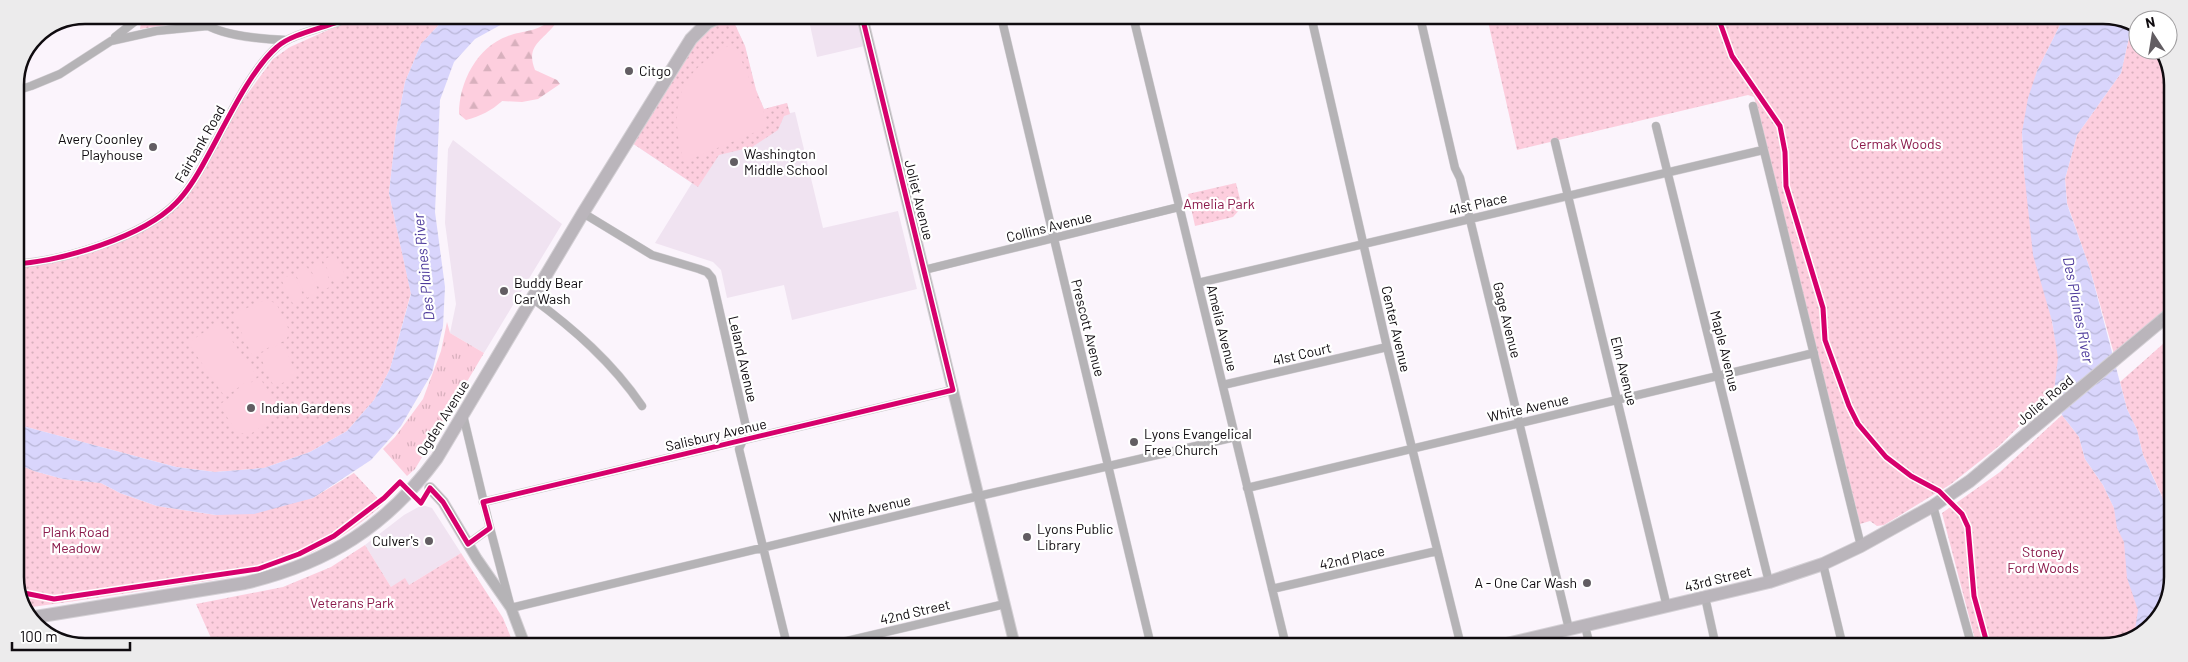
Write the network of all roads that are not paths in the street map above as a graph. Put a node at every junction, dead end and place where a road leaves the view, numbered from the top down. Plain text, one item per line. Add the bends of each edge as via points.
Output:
1 (131, 24) edge
2 (204, 24) edge
3 (332, 24) edge
4 (705, 24) edge
5 (864, 24) edge
6 (1003, 24) edge
7 (1135, 24) edge
8 (1313, 24) edge
9 (1422, 24) edge
10 (207, 26) junction
11 (110, 40) junction
12 (286, 40) junction
13 (24, 88) edge
14 (1753, 106) dead end
15 (1656, 126) dead end
16 (1555, 142) dead end
17 (1763, 150) junction
18 (1668, 173) junction
19 (1569, 196) junction
20 (1179, 207) junction
21 (583, 213) junction
22 (1469, 219) junction
23 (1054, 239) junction
24 (1363, 244) junction
25 (24, 263) edge
26 (924, 270) junction
27 (1198, 283) junction
28 (532, 298) junction
29 (2164, 318) edge
30 (1387, 347) junction
31 (1814, 353) junction
32 (1718, 376) junction
33 (1223, 385) junction
34 (954, 390) junction
35 (1618, 400) junction
36 (642, 406) dead end
37 (463, 415) junction
38 (1520, 423) junction
39 (1234, 437) junction
40 (743, 440) junction
41 (1412, 448) junction
42 (1108, 467) junction
43 (426, 484) junction
44 (1247, 488) junction
45 (979, 496) junction
46 (483, 502) junction
47 (1933, 506) junction
48 (490, 528) junction
49 (468, 544) junction
50 (1861, 546) junction
51 (763, 547) junction
52 (1437, 551) junction
53 (1823, 564) junction
54 (1769, 582) junction
55 (1272, 589) junction
56 (1705, 598) junction
57 (1005, 604) junction
58 (1667, 607) junction
59 (511, 608) junction
60 (38, 616) edge
61 (1584, 626) junction
62 (1568, 629) junction
63 (522, 638) edge
64 (785, 638) edge
65 (863, 638) edge
66 (1013, 638) edge
67 (1150, 638) edge
68 (1284, 638) edge
69 (1459, 638) edge
70 (1531, 638) edge
71 (1588, 638) edge
72 (1714, 638) edge
73 (1841, 638) edge
74 (1970, 638) edge

1 - 11 street
2 - 10 street
3 - 12 street, Fairbank Road
4 - 21 main road, Ogden Avenue via 691,39
5 - 26 street, Joliet Avenue
6 - 23 street, Prescott Avenue
7 - 20 street, Amelia Avenue
8 - 24 street, Center Avenue
9 - 22 street, Gage Avenue
10 - 11 street via 156,30
10 - 12 street via 240,35
11 - 13 street via 60,74
12 - 25 street, Fairbank Road via 270,54 249,83 192,184 165,213 131,232 88,249
14 - 17 street
15 - 18 street, Maple Avenue
16 - 19 street, Elm Avenue
17 - 18 street, 41st Place
17 - 31 street
18 - 19 street, 41st Place
18 - 32 street, Maple Avenue
19 - 22 street, 41st Place
19 - 35 street, Elm Avenue
20 - 23 street, Collins Avenue
20 - 27 street, Amelia Avenue
21 - 28 main road, Ogden Avenue
21 - 40 street, Leland Avenue via 652,255 710,275 746,431
22 - 24 street, 41st Place
22 - 38 street, Gage Avenue
23 - 26 street, Collins Avenue
23 - 42 street, Prescott Avenue
24 - 27 street, 41st Place
24 - 30 street, Center Avenue
26 - 34 street, Joliet Avenue
27 - 33 street, Amelia Avenue
28 - 36 street via 573,328 603,356
28 - 37 main road, Ogden Avenue
29 - 47 main road, Joliet Road via 1970,481
30 - 33 street, 41st Court
30 - 41 street, Center Avenue
31 - 32 street, White Avenue
31 - 50 street
32 - 35 street, White Avenue
32 - 54 street, Maple Avenue
33 - 39 street, Amelia Avenue
34 - 40 street, Salisbury Avenue
34 - 45 street, Joliet Avenue
35 - 38 street, White Avenue
35 - 58 street, Elm Avenue
37 - 43 main road, Ogden Avenue
37 - 46 street
38 - 41 street, White Avenue
38 - 62 street, Gage Avenue
39 - 42 street, White Avenue
39 - 44 street, Amelia Avenue
40 - 46 street, Salisbury Avenue
40 - 51 street, Leland Avenue via 739,449
41 - 44 street, White Avenue
41 - 52 street, Center Avenue
42 - 45 street, White Avenue
42 - 67 street, Prescott Avenue
43 - 49 street via 442,502
43 - 60 main road, Ogden Avenue via 350,542 297,568 245,583
44 - 55 street, Amelia Avenue
45 - 51 street, White Avenue
45 - 57 street, Joliet Avenue
46 - 48 street
47 - 50 main road, 43rd Street
47 - 74 street
48 - 49 street
48 - 59 street
49 - 59 street
50 - 53 main road, 43rd Street
51 - 59 street, White Avenue
51 - 64 street, Leland Avenue
52 - 55 street, 42nd Place
52 - 69 street, Center Avenue
53 - 54 main road, 43rd Street
53 - 73 street
54 - 56 main road, 43rd Street
55 - 68 street, Amelia Avenue
56 - 58 main road, 43rd Street
56 - 72 street
57 - 65 street, 42nd Street
57 - 66 street, Joliet Avenue
58 - 61 main road, 43rd Street
59 - 63 street
61 - 62 main road, 43rd Street
61 - 71 street
62 - 70 main road, 43rd Street

